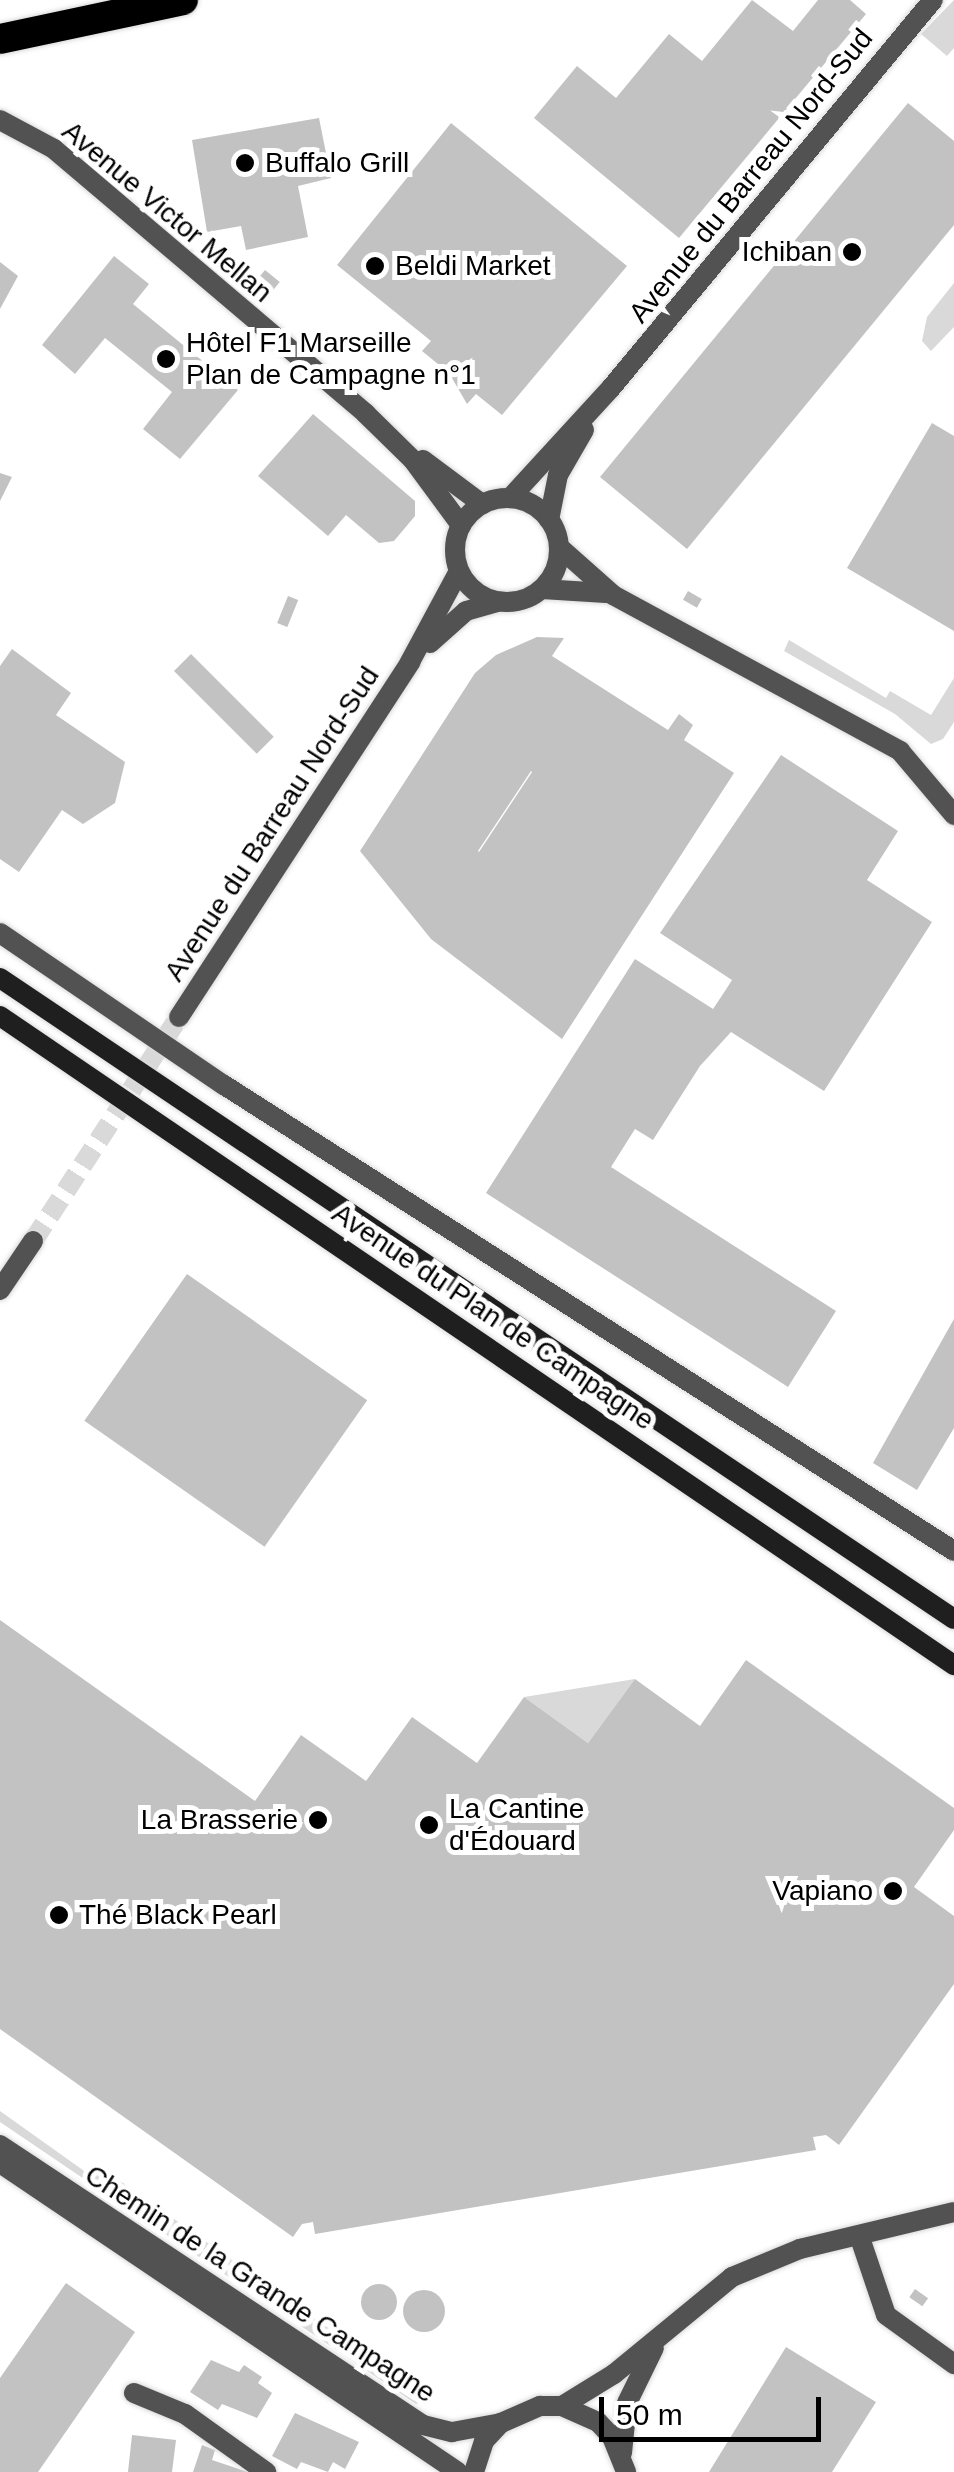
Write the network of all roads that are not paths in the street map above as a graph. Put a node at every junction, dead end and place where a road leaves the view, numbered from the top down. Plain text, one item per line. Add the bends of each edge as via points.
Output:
1 (183, 0) edge
2 (933, 0) edge
3 (0, 39) edge
4 (0, 120) edge
5 (611, 388) junction
6 (385, 432) junction
7 (511, 497) junction
8 (482, 504) junction
9 (549, 520) junction
10 (461, 526) junction
11 (559, 547) junction
12 (459, 571) junction
13 (542, 589) junction
14 (613, 595) junction
15 (500, 602) junction
16 (410, 662) junction
17 (954, 815) edge
18 (0, 933) edge
19 (0, 978) edge
20 (0, 1016) edge
21 (179, 1017) tunnel mouth
22 (33, 1241) tunnel mouth
23 (0, 1290) edge
24 (954, 1550) edge
25 (954, 1620) edge
26 (954, 1665) edge
27 (0, 2145) edge
28 (0, 2163) edge
29 (954, 2212) edge
30 (860, 2238) junction
31 (666, 2330) junction
32 (954, 2364) edge
33 (134, 2392) dead end
34 (562, 2406) junction
35 (501, 2422) junction
36 (624, 2463) edge
37 (266, 2472) edge
38 (458, 2472) edge
39 (474, 2472) edge

1 - 3 highway
2 - 5 street, Avenue du Barreau Nord-Sud
4 - 6 street, Avenue Victor Mellan via 54,149
5 - 7 street, Avenue du Barreau Nord-Sud
5 - 9 street, Avenue du Barreau Nord-Sud via 558,475
6 - 8 street, Avenue Victor Mellan
6 - 10 street, Avenue Victor Mellan
7 - 8 street
7 - 9 street
8 - 10 street
9 - 11 street
10 - 12 street
11 - 13 street
11 - 14 street
12 - 15 street via 474,591
12 - 16 street, Avenue du Barreau Nord-Sud
13 - 14 street
13 - 15 street
14 - 17 street via 900,751
15 - 16 street, Avenue du Barreau Nord-Sud via 456,617
16 - 21 street, Avenue du Barreau Nord-Sud
18 - 24 street via 224,1086
19 - 25 main road, Avenue du Plan de Campagne
20 - 26 main road, Avenue du Plan de Campagne
22 - 23 street
27 - 35 street, Chemin de la Grande Campagne via 422,2425 452,2432
28 - 38 street, Chemin de la Grande Campagne
29 - 30 street
30 - 31 street via 770,2258 732,2276
30 - 32 street via 886,2315
31 - 34 street
31 - 36 street via 628,2403
33 - 37 street via 185,2414
34 - 35 street, Chemin de la Grande Campagne via 540,2406
34 - 36 street via 598,2422
35 - 39 street via 484,2441

